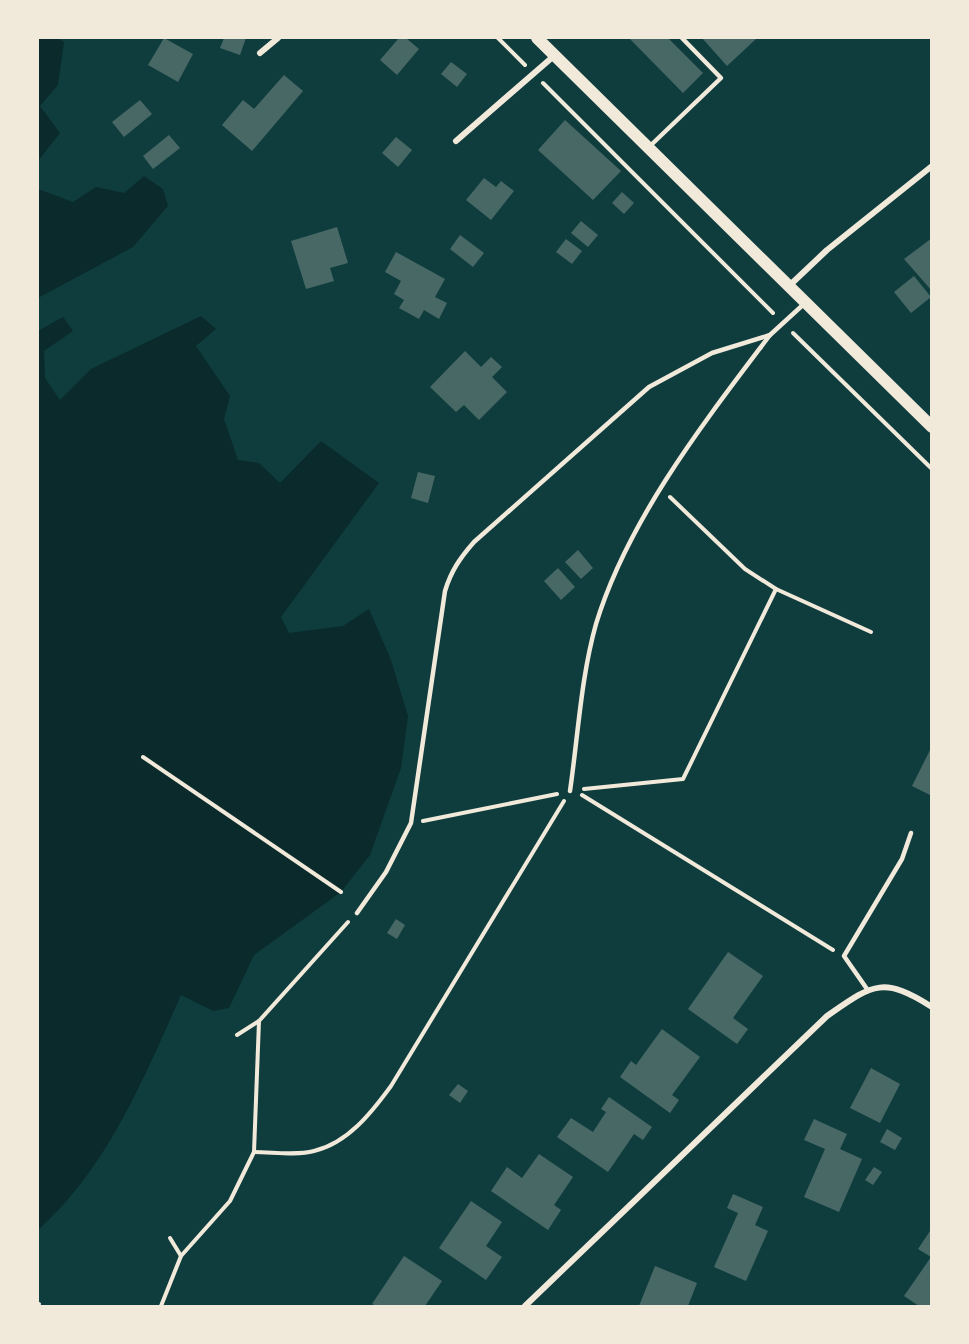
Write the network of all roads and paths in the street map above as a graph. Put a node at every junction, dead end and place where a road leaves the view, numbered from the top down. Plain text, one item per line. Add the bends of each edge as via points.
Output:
1 (278, 38) edge
2 (498, 38) edge
3 (537, 38) edge
4 (682, 38) edge
5 (260, 53) dead end
6 (555, 55) junction
7 (535, 75) junction
8 (456, 141) dead end
9 (612, 143) dead end
10 (607, 148) junction
11 (648, 148) junction
12 (932, 166) edge
13 (788, 286) junction
14 (805, 303) junction
15 (783, 323) junction
16 (770, 335) junction
17 (932, 427) edge
18 (932, 469) edge
19 (660, 488) junction
20 (776, 589) junction
21 (871, 632) dead end
22 (143, 757) dead end
23 (570, 791) junction
24 (411, 824) junction
25 (911, 833) dead end
26 (341, 892) dead end
27 (357, 913) joint
28 (844, 956) junction
29 (867, 989) junction
30 (932, 1007) edge
31 (259, 1021) junction
32 (237, 1035) dead end
33 (254, 1152) junction
34 (171, 1238) dead end
35 (181, 1256) junction
36 (161, 1306) edge
37 (525, 1306) edge

1 - 5 street
2 - 7 path
3 - 6 main road
4 - 11 lane via 721,78
6 - 7 street
6 - 11 main road
7 - 8 street
7 - 10 path
9 - 10 path
10 - 15 path
11 - 13 main road
12 - 13 street
13 - 14 main road
14 - 15 lane
14 - 17 main road
15 - 16 lane
15 - 18 path
16 - 19 lane
16 - 24 lane via 712,353 649,387 460,558 445,591
19 - 20 path via 745,569
19 - 23 lane via 619,568 596,624
20 - 21 path
20 - 23 path via 683,779
22 - 26 path
23 - 24 path
23 - 28 path via 581,794
23 - 33 path via 375,1108 335,1143 314,1152
24 - 27 lane via 386,872
25 - 28 lane via 902,859
27 - 31 path
28 - 29 lane
29 - 30 street via 891,987
29 - 37 street via 827,1016
31 - 32 path
31 - 33 path
33 - 35 path via 230,1201
34 - 35 path
35 - 36 path

